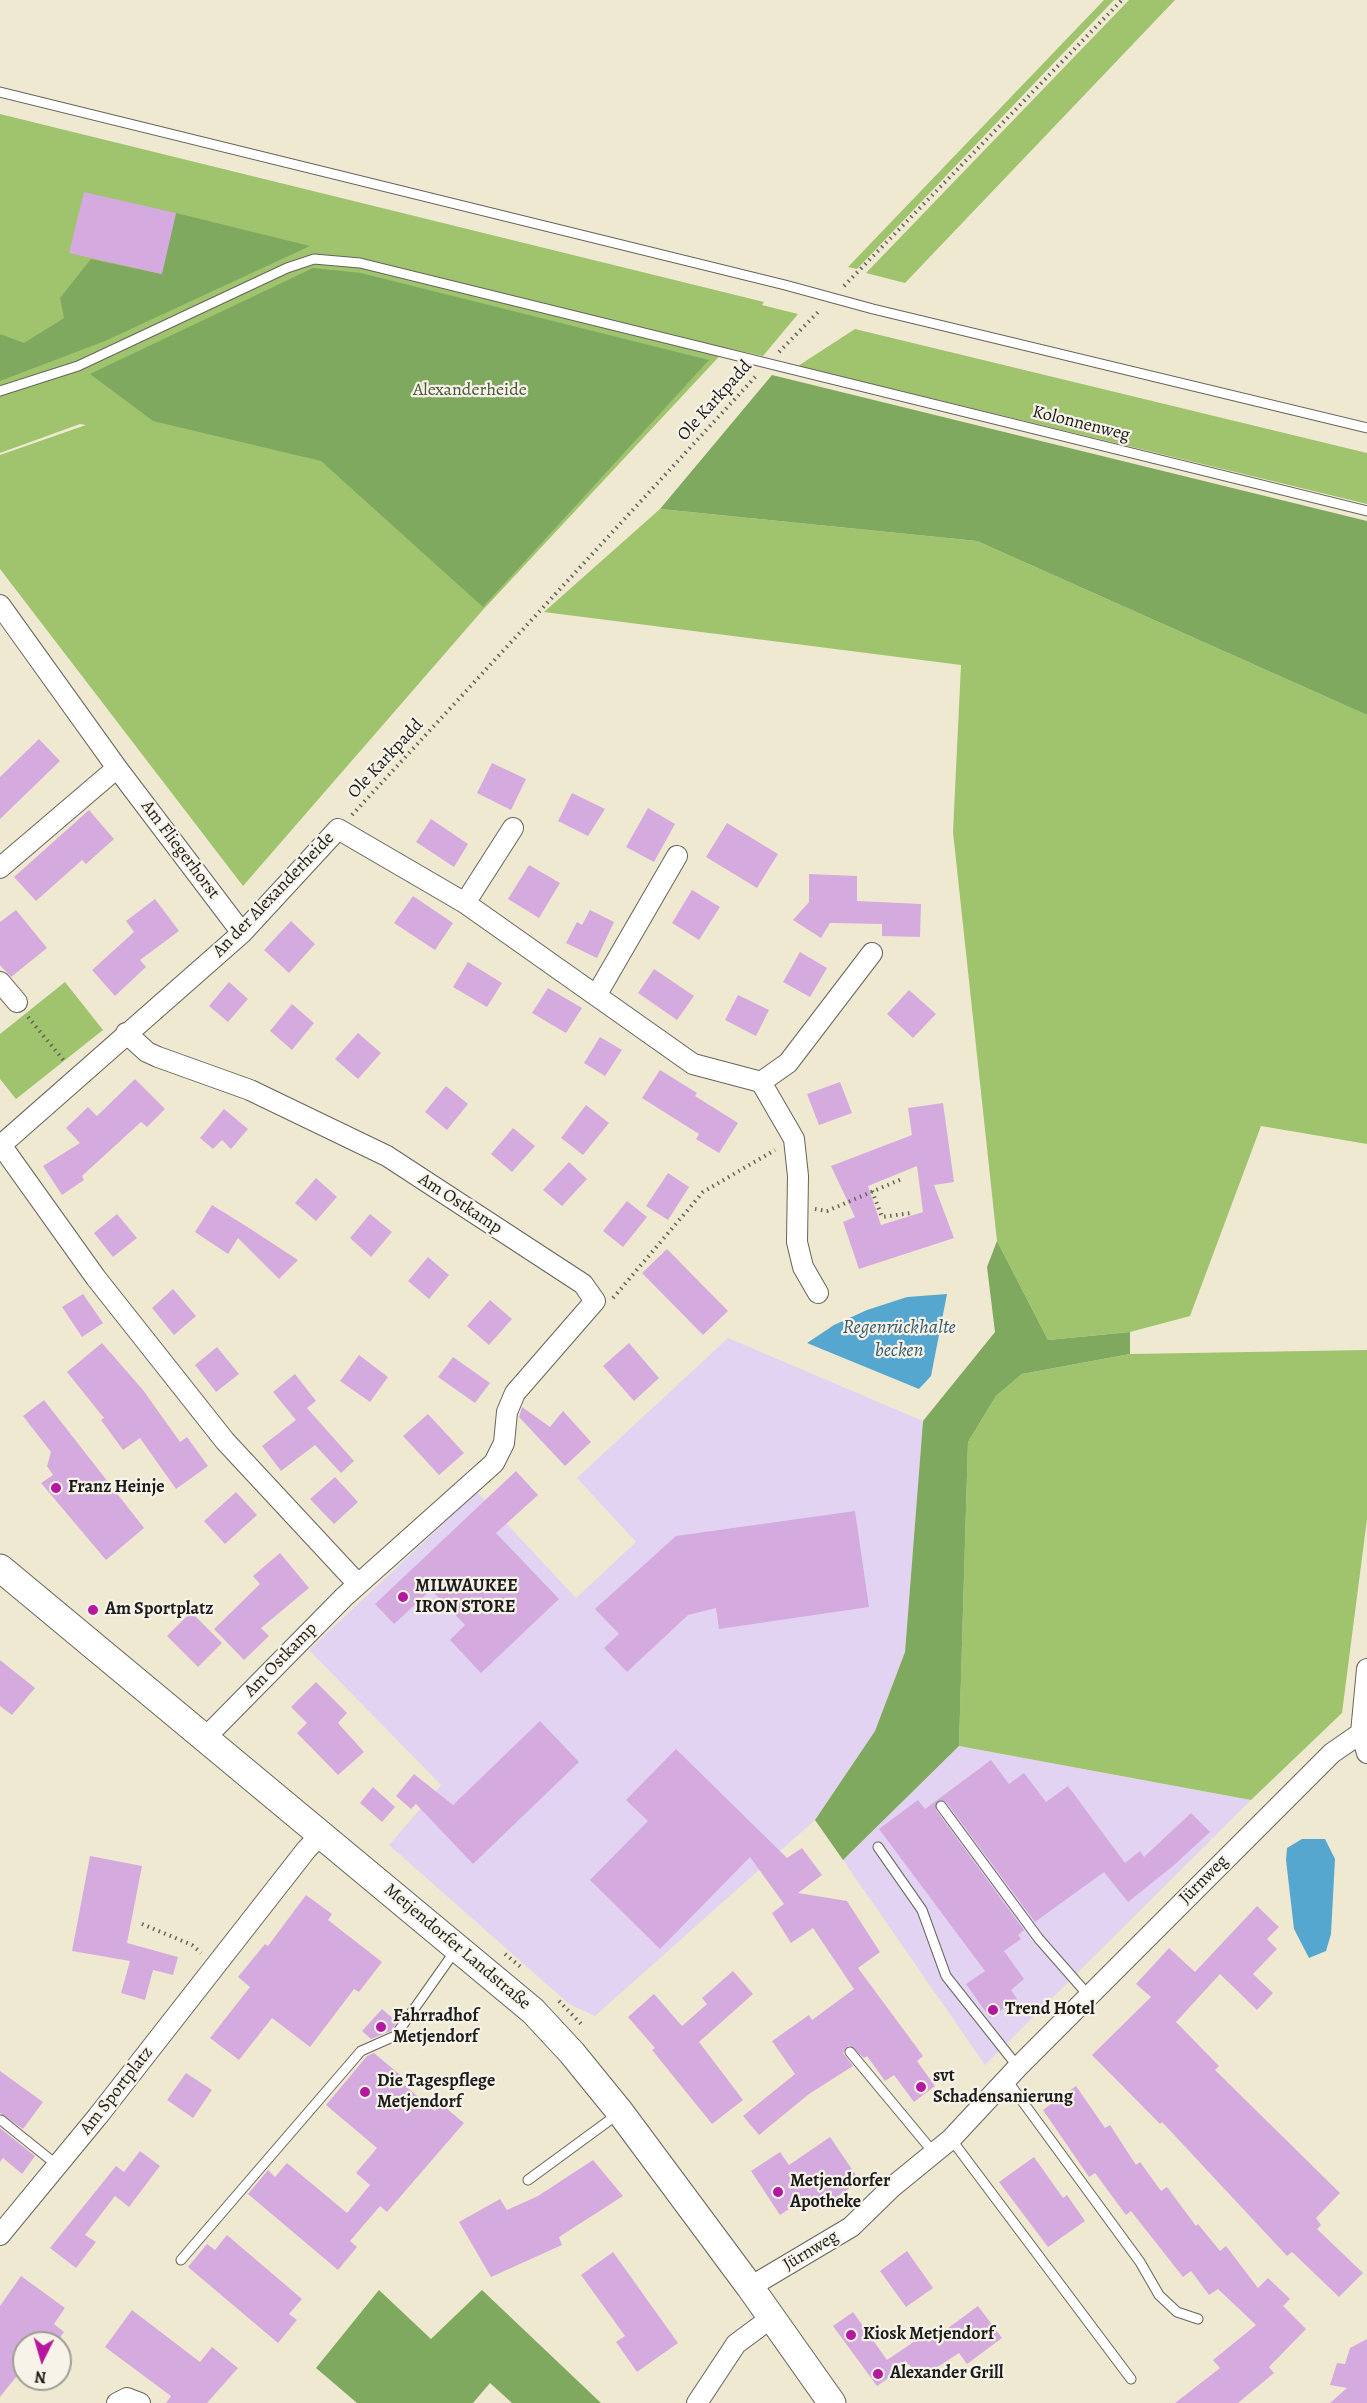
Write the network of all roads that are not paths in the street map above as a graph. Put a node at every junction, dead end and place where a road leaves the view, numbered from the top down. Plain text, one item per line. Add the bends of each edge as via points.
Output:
1 (0, 92) edge
2 (0, 391) edge
3 (1367, 428) edge
4 (1367, 511) edge
5 (0, 605) edge
6 (117, 768) junction
7 (513, 828) dead end
8 (677, 856) dead end
9 (0, 868) edge
10 (465, 903) junction
11 (242, 933) junction
12 (873, 953) dead end
13 (0, 982) edge
14 (597, 994) junction
15 (16, 1002) road end
16 (126, 1033) junction
17 (760, 1082) junction
18 (0, 1146) edge
19 (818, 1293) dead end
20 (0, 1569) edge
21 (358, 1584) junction
22 (1367, 1669) edge
23 (1361, 1733) junction
24 (206, 1737) junction
25 (1367, 1753) edge
26 (941, 1806) dead end
27 (322, 1833) junction
28 (878, 1847) dead end
29 (458, 1947) junction
30 (1089, 1996) junction
31 (850, 2052) dead end
32 (1012, 2073) junction
33 (620, 2112) junction
34 (1, 2120) edge
35 (951, 2139) junction
36 (934, 2153) junction
37 (57, 2165) junction
38 (528, 2180) dead end
39 (2, 2227) edge
40 (181, 2260) dead end
41 (750, 2286) junction
42 (771, 2318) junction
43 (1198, 2319) dead end
44 (1131, 2379) dead end
45 (117, 2403) edge
46 (140, 2403) edge
47 (698, 2403) edge
48 (832, 2403) edge

1 - 3 lane
2 - 4 lane, Kolonnenweg via 78,366 286,268 314,259 360,263
5 - 6 street, Am Fliegerhorst
6 - 9 street
6 - 11 street, Am Fliegerhorst
7 - 10 street
8 - 14 street
10 - 11 street, An der Alexanderheide via 338,829
10 - 14 street, An der Alexanderheide
11 - 16 street, An der Alexanderheide
12 - 17 street via 788,1064
13 - 15 street
14 - 17 street, An der Alexanderheide via 693,1064
16 - 18 street
16 - 21 street, Am Ostkamp via 147,1052 250,1090 387,1156 583,1284 595,1301 515,1393 507,1412 504,1443 494,1463
17 - 19 street via 794,1139 797,1242 803,1267
18 - 21 street via 96,1278 225,1441
20 - 24 main road, Metjendorfer Landstraße
21 - 24 street, Am Ostkamp
22 - 23 street
23 - 25 street
23 - 30 street, Jürnweg via 1332,1753
24 - 27 main road, Metjendorfer Landstraße
26 - 30 lane via 1039,1940
27 - 29 main road, Metjendorfer Landstraße
27 - 37 street, Am Sportplatz
28 - 32 lane via 922,1910 946,1976
29 - 33 main road, Metjendorfer Landstraße via 532,2011
29 - 40 lane via 394,2036 361,2051
30 - 32 street, Jürnweg
31 - 36 lane
32 - 35 street, Jürnweg
32 - 43 lane via 1159,2295 1177,2312
33 - 38 lane
33 - 41 main road, Metjendorfer Landstraße
34 - 37 lane
35 - 36 street, Jürnweg
35 - 44 lane
36 - 41 street, Jürnweg via 851,2226
37 - 39 street, Am Sportplatz
41 - 42 main road, Metjendorfer Landstraße
42 - 47 street via 736,2344
42 - 48 main road, Metjendorfer Landstraße
45 - 46 street via 127,2398

